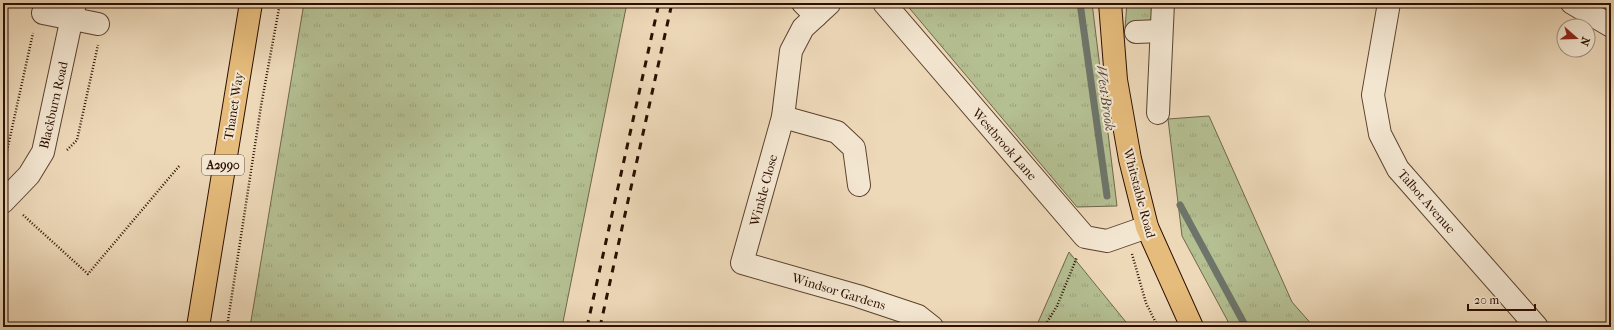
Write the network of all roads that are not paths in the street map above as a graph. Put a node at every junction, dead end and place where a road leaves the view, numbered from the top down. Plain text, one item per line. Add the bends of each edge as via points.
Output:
1 (251, 3) edge
2 (884, 3) edge
3 (1110, 3) edge
4 (1163, 3) edge
5 (1390, 3) edge
6 (1572, 3) edge
7 (816, 8) edge
8 (73, 11) edge
9 (39, 19) road end
10 (98, 24) dead end
11 (1611, 26) edge
12 (1161, 31) junction
13 (1136, 32) dead end
14 (1158, 113) dead end
15 (783, 117) junction
16 (859, 185) dead end
17 (4, 201) edge
18 (1137, 231) junction
19 (742, 263) joint
20 (198, 327) edge
21 (932, 327) edge
22 (1192, 327) edge
23 (1537, 327) edge

1 - 20 main road, Thanet Way / A2990
2 - 18 street, Westbrook Lane via 1085,237 1107,241
3 - 18 main road, Whitstable Road via 1116,80 1130,159
4 - 12 street
5 - 23 street, Talbot Avenue via 1373,94 1380,134 1398,169
6 - 11 street
7 - 15 street, Winkle Close via 791,51
8 - 9 street
8 - 10 street
8 - 17 street, Blackburn Road via 43,152 29,175
12 - 13 street
12 - 14 street
15 - 16 street via 837,132 854,148
15 - 19 street, Winkle Close
18 - 22 main road, Whitstable Road
19 - 21 street, Windsor Gardens via 918,316

